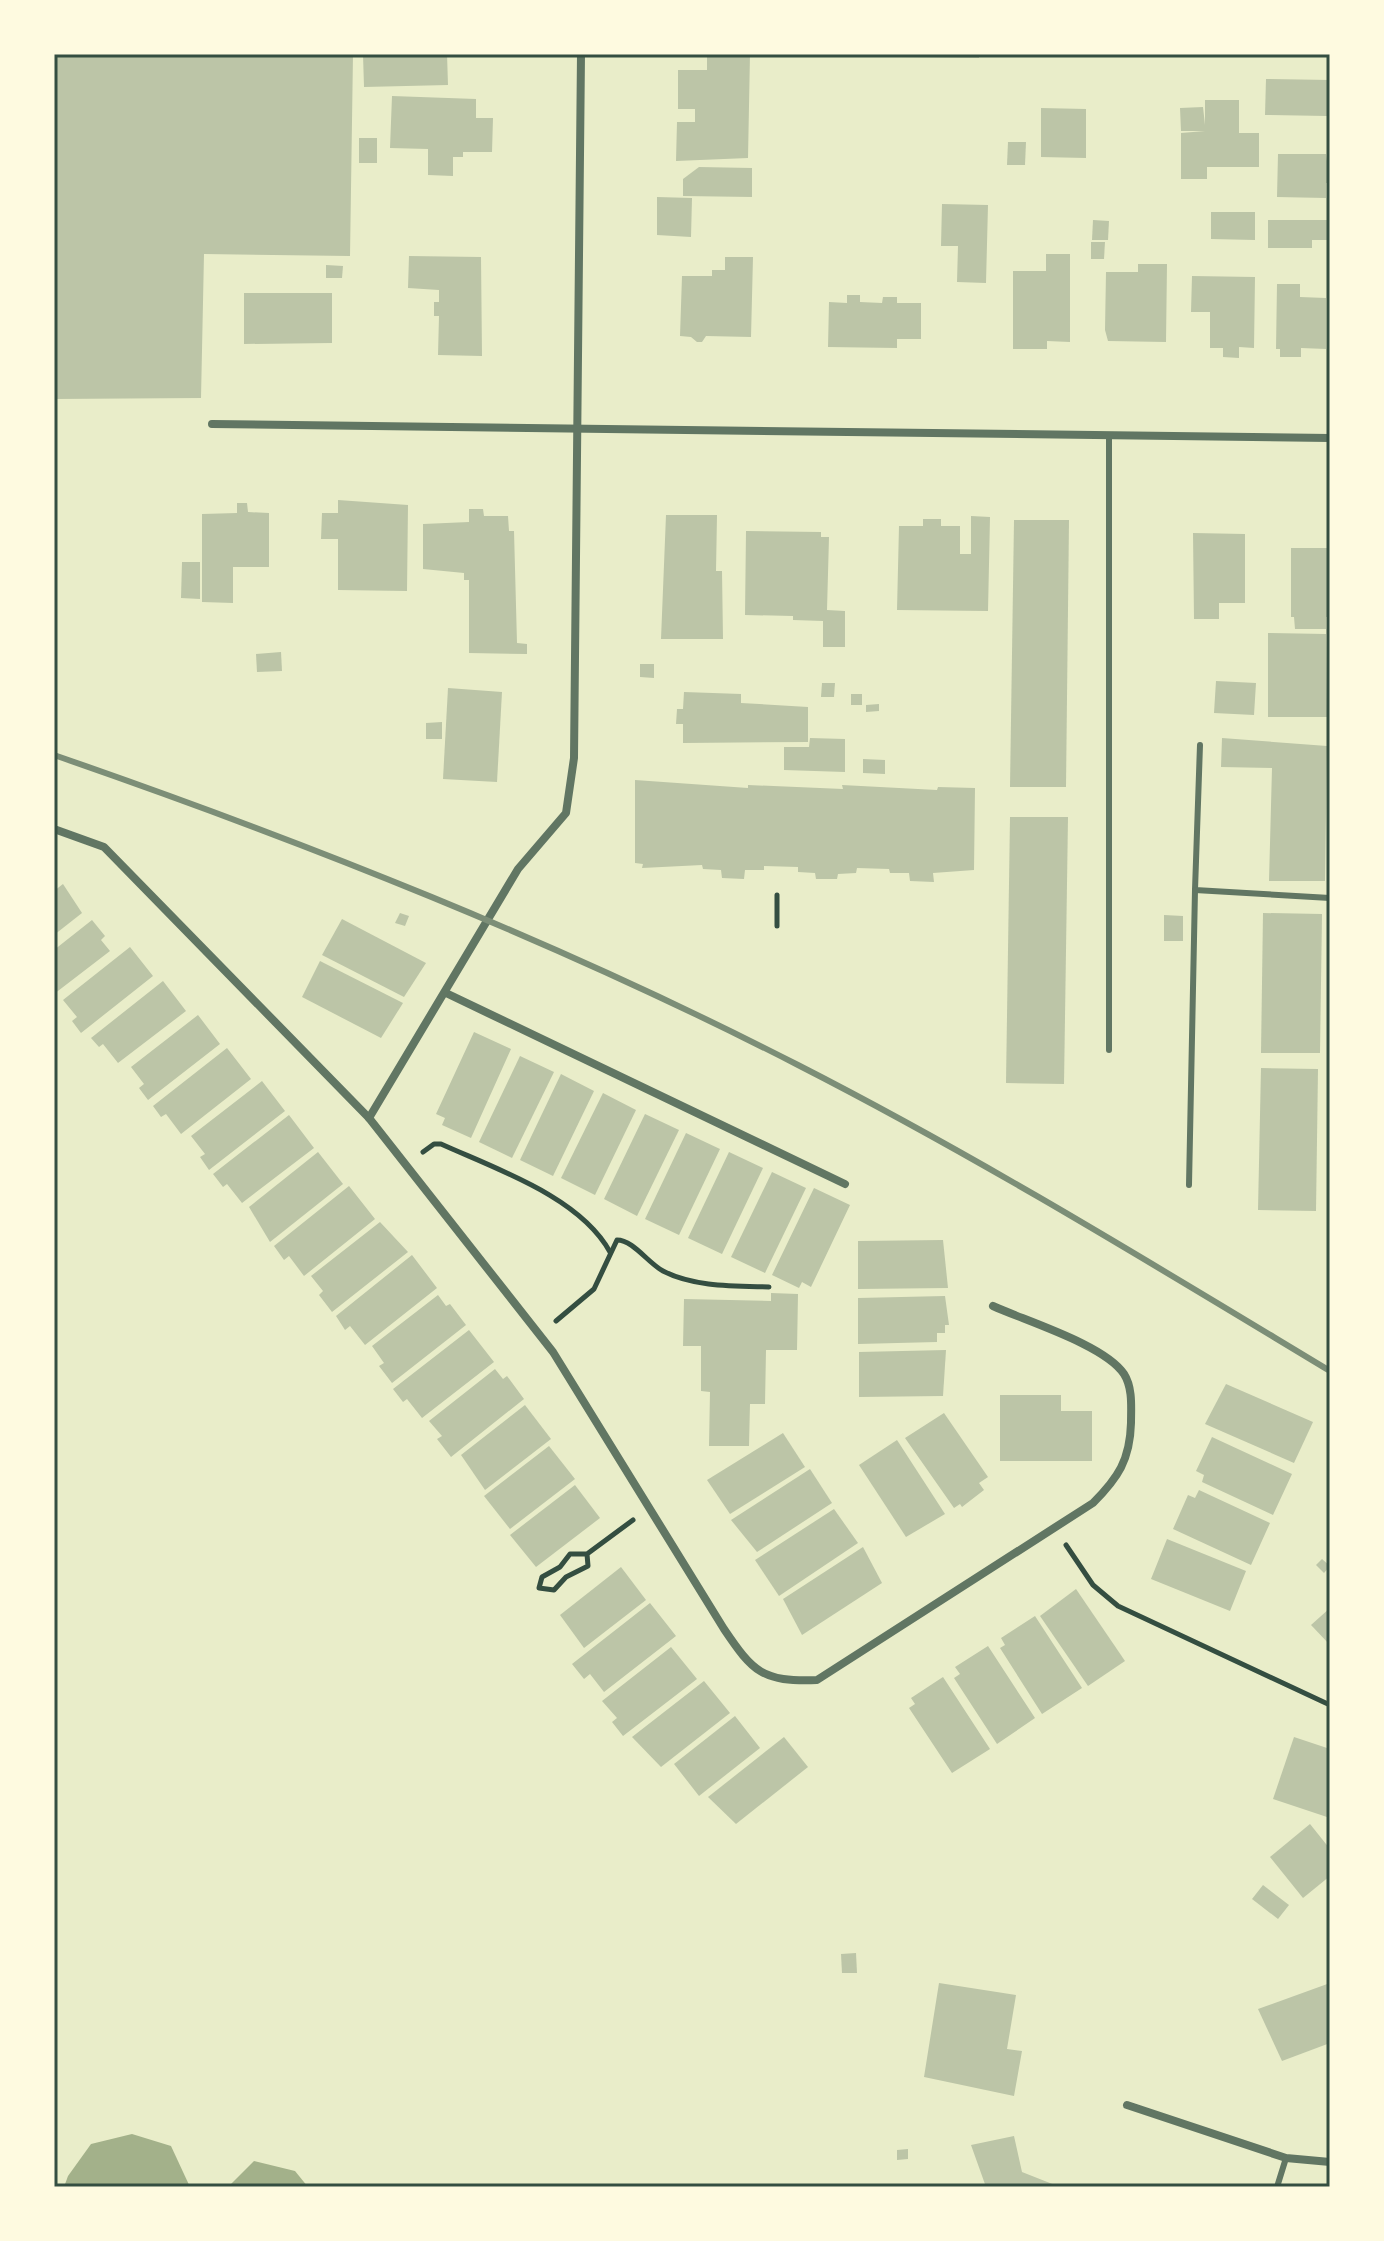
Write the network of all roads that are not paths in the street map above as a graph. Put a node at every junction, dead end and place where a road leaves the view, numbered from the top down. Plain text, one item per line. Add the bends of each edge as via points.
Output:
1 (581, 54) edge
2 (212, 424) dead end
3 (577, 428) junction
4 (1109, 435) junction
5 (1330, 438) edge
6 (1200, 745) dead end
7 (54, 829) edge
8 (1195, 890) junction
9 (1330, 898) edge
10 (446, 993) junction
11 (1109, 1050) dead end
12 (369, 1118) junction
13 (845, 1184) dead end
14 (1189, 1185) dead end
15 (993, 1306) dead end
16 (1127, 2105) dead end
17 (1286, 2158) junction
18 (1330, 2162) edge
19 (1277, 2187) edge

1 - 3 street
2 - 3 street
3 - 4 street
3 - 10 street via 574,758 566,813 518,869
4 - 5 street
4 - 11 lane
6 - 8 lane
7 - 12 street via 104,847
8 - 9 lane
8 - 14 lane
10 - 12 street
10 - 13 street
12 - 15 street via 540,1335 748,1664 766,1677 817,1680 1093,1503 1118,1478 1130,1450 1131,1396 1125,1375 1109,1359
16 - 17 street
17 - 18 street
17 - 19 lane

